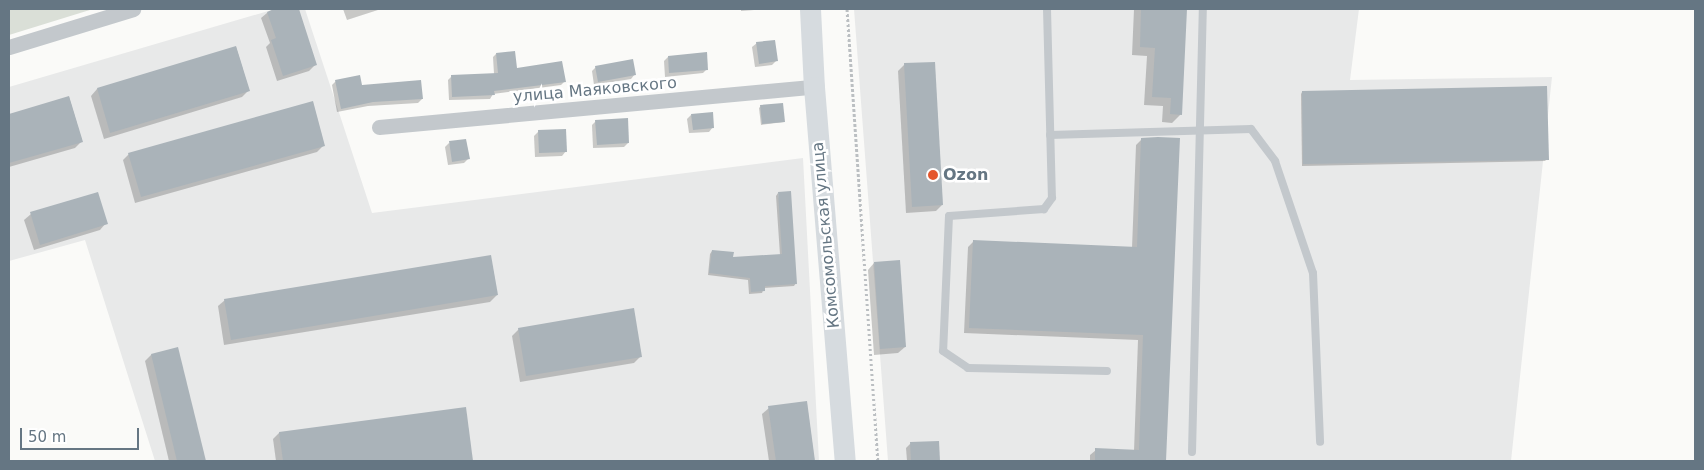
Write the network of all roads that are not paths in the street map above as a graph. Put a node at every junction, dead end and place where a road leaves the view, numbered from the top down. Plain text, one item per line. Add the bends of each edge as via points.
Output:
1 (133, 9) edge
2 (810, 9) edge
3 (1048, 9) edge
4 (1203, 9) edge
5 (9, 47) edge
6 (814, 87) junction
7 (379, 127) dead end
8 (1200, 130) junction
9 (1050, 135) junction
10 (1106, 371) dead end
11 (1320, 442) dead end
12 (1192, 452) dead end
13 (845, 461) edge

1 - 5 street
2 - 6 street, Комсомольская улица
3 - 9 lane
4 - 8 lane
6 - 7 street, улица Маяковского
6 - 13 street, Комсомольская улица
8 - 9 lane
8 - 11 lane via 1250,129 1275,161 1313,273
8 - 12 lane
9 - 10 lane via 1052,198 1044,208 949,216 944,351 968,368

